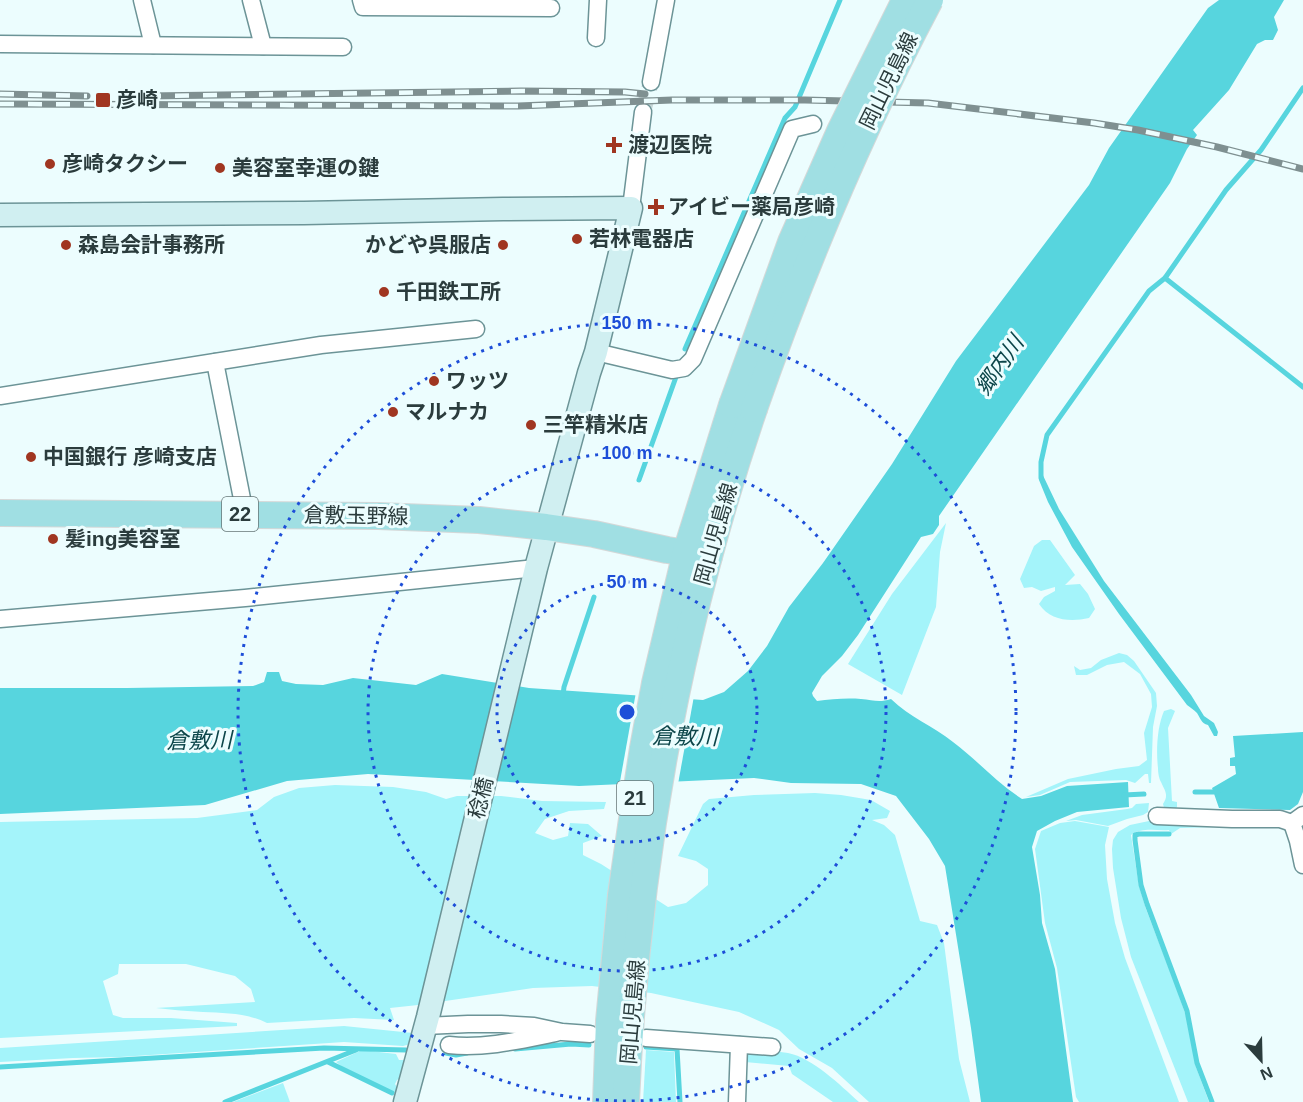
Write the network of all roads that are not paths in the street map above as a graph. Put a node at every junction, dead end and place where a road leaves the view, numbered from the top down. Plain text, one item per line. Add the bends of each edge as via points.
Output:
1 (142, 0) edge
2 (251, 0) edge
3 (361, 0) edge
4 (598, 0) edge
5 (666, 0) edge
6 (905, 0) edge
7 (930, 0) edge
8 (551, 8) dead end
9 (596, 38) dead end
10 (0, 44) edge
11 (153, 45) junction
12 (263, 46) junction
13 (343, 47) dead end
14 (651, 82) tunnel mouth
15 (643, 112) tunnel mouth
16 (813, 124) dead end
17 (631, 208) junction
18 (0, 215) edge
19 (476, 329) dead end
20 (596, 352) junction
21 (215, 362) junction
22 (0, 396) edge
23 (743, 407) junction
24 (0, 513) edge
25 (245, 514) junction
26 (546, 527) junction
27 (698, 554) junction
28 (535, 573) junction
29 (0, 619) edge
30 (1157, 816) dead end
31 (1297, 820) edge
32 (1303, 864) edge
33 (427, 1021) junction
34 (619, 1029) junction
35 (562, 1032) junction
36 (449, 1045) dead end
37 (739, 1045) junction
38 (772, 1047) dead end
39 (405, 1102) edge
40 (606, 1102) edge
41 (626, 1102) edge
42 (737, 1102) edge

1 - 11 street
2 - 12 street
3 - 8 street via 363,7
4 - 9 street
5 - 14 street
6 - 23 main road, 岡山児島線 / 21, bridge via 791,242
7 - 23 main road, 岡山児島線 / 21, bridge via 888,82 812,252 776,348
10 - 11 street
11 - 12 street
12 - 13 street
15 - 17 street
16 - 20 street via 792,129 693,360 684,368 672,370
17 - 18 street
17 - 20 street, 稔橋
19 - 21 street via 321,345
20 - 26 street, 稔橋
21 - 22 street
21 - 25 street
23 - 27 main road, 岡山児島線 / 21
24 - 25 main road, 倉敷玉野線 / 22
25 - 26 main road, 倉敷玉野線 / 22 via 378,516
26 - 27 main road, 倉敷玉野線 / 22
26 - 28 street, 稔橋
27 - 34 main road, 岡山児島線 / 21 via 690,581 678,683
28 - 29 street
28 - 33 street, 稔橋
30 - 31 street
31 - 32 street
33 - 35 street via 534,1026
33 - 39 street, 稔橋
34 - 35 street
34 - 37 street
34 - 40 main road, 岡山児島線 / 21
34 - 41 main road, 岡山児島線 / 21
35 - 36 street via 488,1045
37 - 38 street
37 - 42 street

